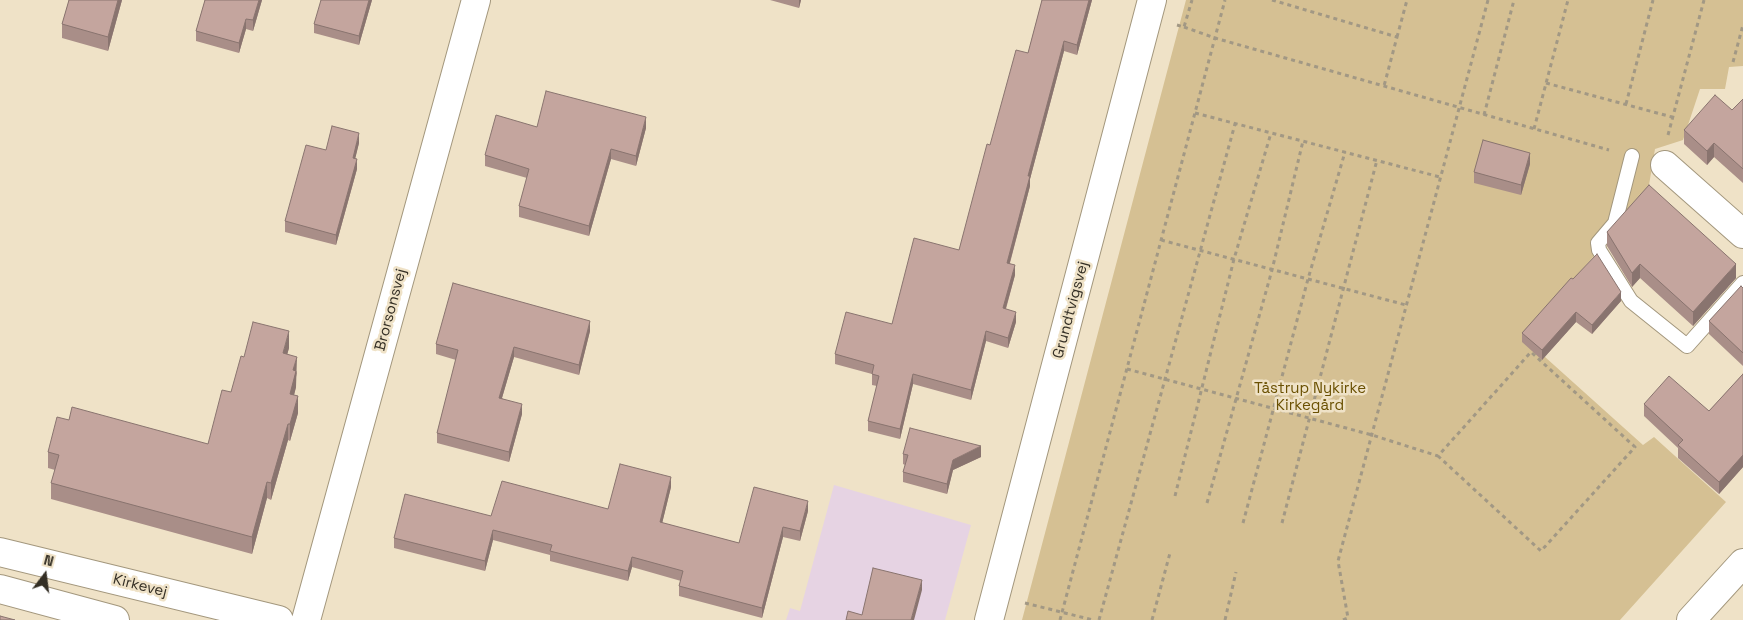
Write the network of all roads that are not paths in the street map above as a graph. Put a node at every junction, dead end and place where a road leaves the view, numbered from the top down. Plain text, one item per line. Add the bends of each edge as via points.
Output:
1 (476, 0) edge
2 (1152, 0) edge
3 (1632, 156) road end
4 (1665, 165) dead end
5 (1743, 234) edge
6 (1743, 283) edge
7 (0, 552) edge
8 (1743, 563) edge
9 (0, 589) edge
10 (992, 608) edge
11 (115, 620) edge
12 (279, 620) edge
13 (306, 620) edge
14 (1691, 620) edge

1 - 13 street, Brorsonsvej
2 - 10 street, Grundtvigsvej
3 - 6 lane via 1615,223 1598,243 1599,250 1631,301 1687,346
4 - 5 street
7 - 12 street, Kirkevej
8 - 14 street
9 - 11 street

